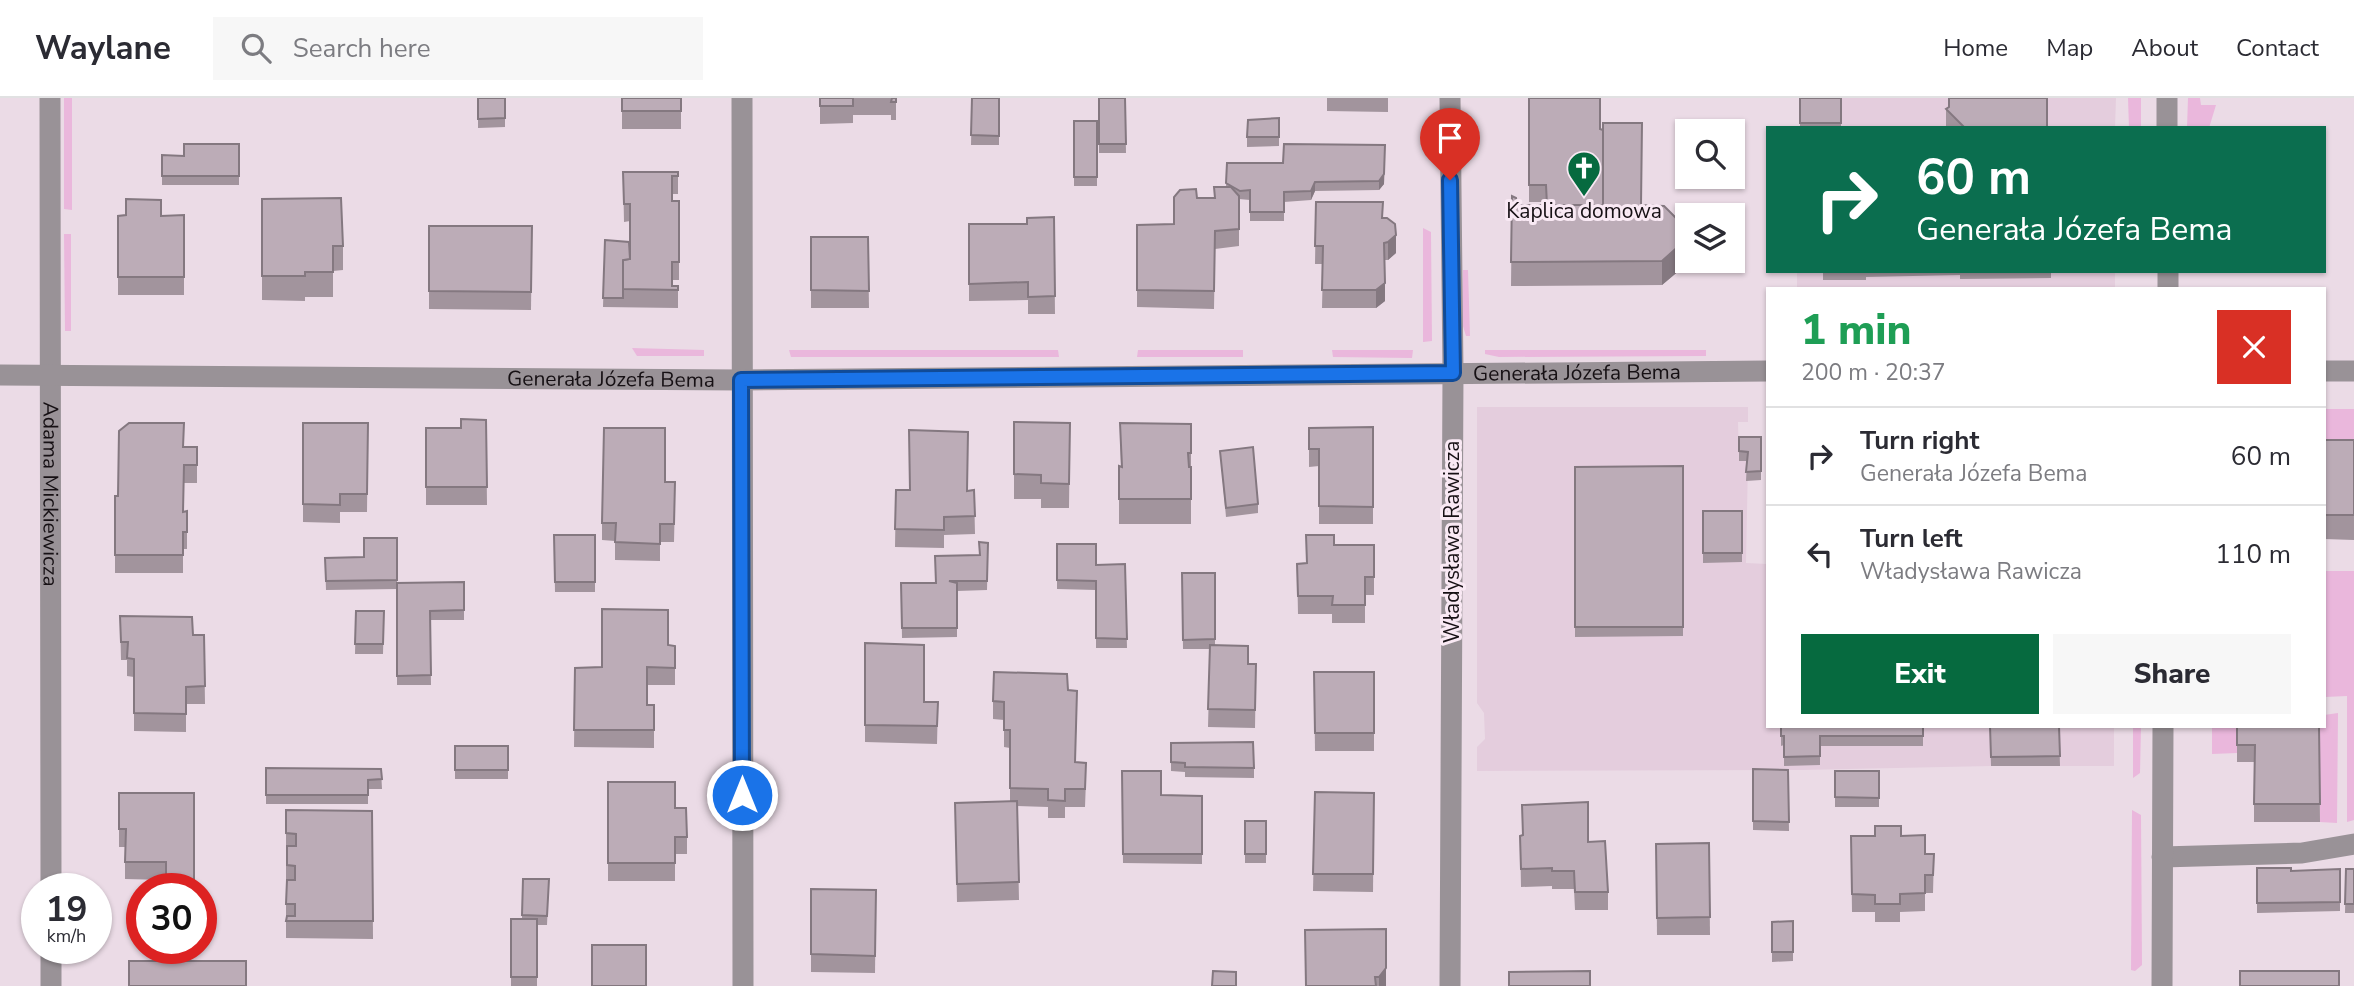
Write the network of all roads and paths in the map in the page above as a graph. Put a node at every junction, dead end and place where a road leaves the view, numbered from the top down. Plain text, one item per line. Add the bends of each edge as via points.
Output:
1 (50, 98) edge
2 (742, 98) edge
3 (1450, 98) edge
4 (2167, 98) edge
5 (2167, 126) edge
6 (1766, 371) edge
7 (2326, 371) edge
8 (2354, 371) edge
9 (1453, 373) junction
10 (0, 375) edge
11 (51, 376) junction
12 (741, 380) junction
13 (2163, 728) edge
14 (2354, 844) edge
15 (2162, 857) junction
16 (51, 873) edge
17 (51, 964) edge
18 (51, 986) edge
19 (743, 986) edge
20 (1450, 986) edge
21 (2162, 986) edge

1 - 11 street, Adama Mickiewicza
2 - 12 street
3 - 9 street, Władysława Rawicza
4 - 5 street
6 - 9 street, Generała Józefa Bema
7 - 8 street
9 - 12 street, Generała Józefa Bema
9 - 20 street, Władysława Rawicza
10 - 11 street, Generała Józefa Bema
11 - 12 street, Generała Józefa Bema
11 - 16 street, Adama Mickiewicza
12 - 19 street
13 - 15 street
14 - 15 street via 2302,853
15 - 21 street
17 - 18 street

